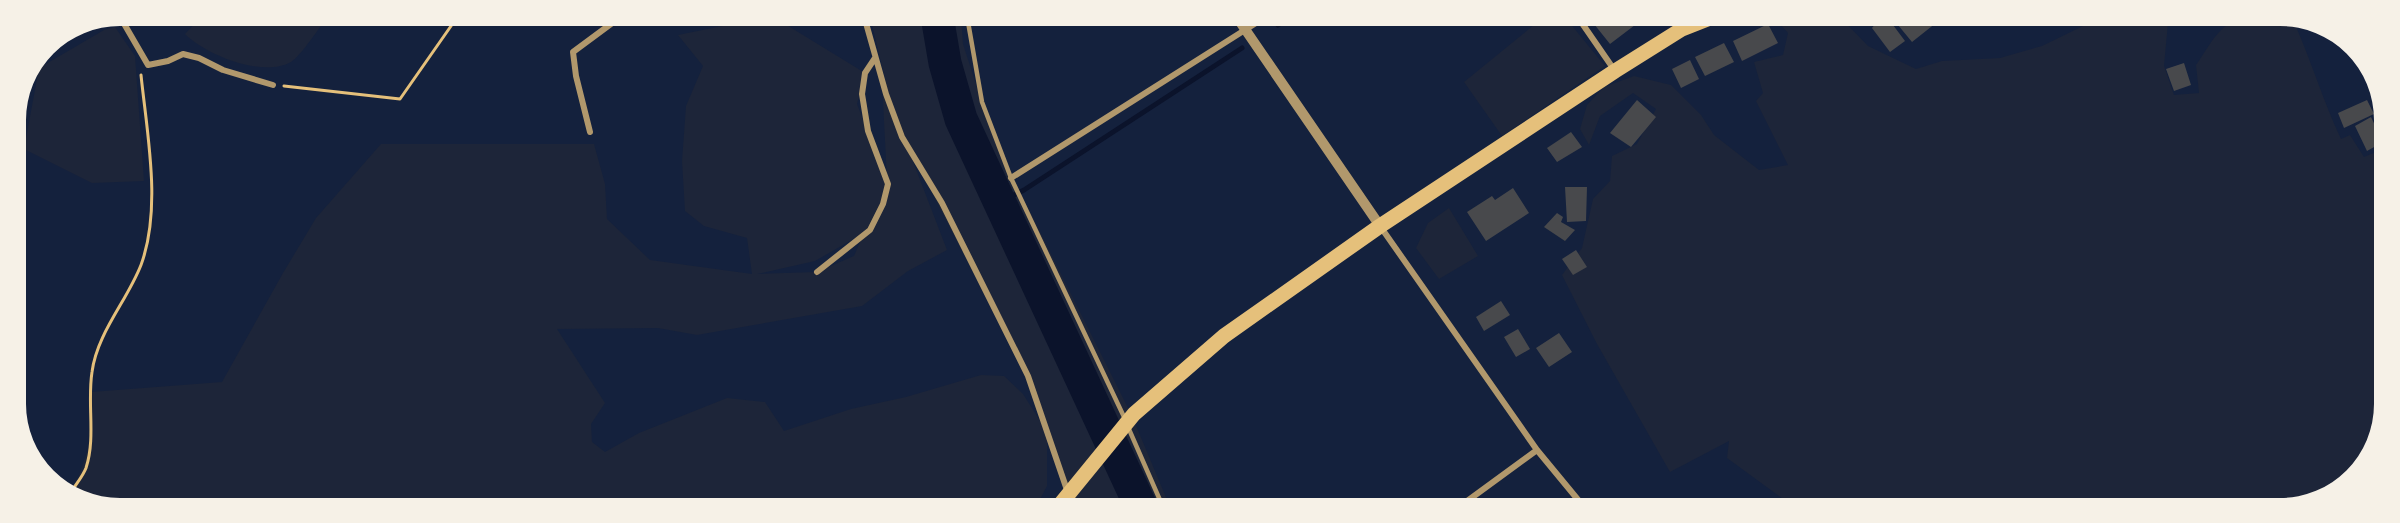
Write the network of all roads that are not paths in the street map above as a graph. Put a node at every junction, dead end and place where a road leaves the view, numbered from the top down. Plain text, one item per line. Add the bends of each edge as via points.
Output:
1 (125, 26) edge
2 (608, 26) edge
3 (867, 26) edge
4 (969, 26) edge
5 (1243, 26) edge
6 (1252, 26) edge
7 (1584, 26) edge
8 (1690, 26) edge
9 (1246, 30) junction
10 (875, 58) junction
11 (1615, 71) junction
12 (273, 85) road end
13 (590, 132) dead end
14 (1011, 178) junction
15 (1380, 226) junction
16 (817, 272) dead end
17 (1130, 418) junction
18 (1537, 450) junction
19 (1068, 493) junction
20 (1064, 498) edge
21 (1160, 498) edge
22 (1472, 498) edge
23 (1577, 498) edge

1 - 12 street via 148,65 183,54
2 - 13 street via 573,52
3 - 10 street
4 - 14 lane via 982,102
5 - 9 street
6 - 9 street
7 - 11 street
8 - 11 main road
9 - 14 street
9 - 15 street
10 - 16 street via 865,73 862,94 868,131 888,184 883,204 870,230
10 - 19 street via 902,137 942,203 1028,376
11 - 15 main road
14 - 17 lane
15 - 17 main road via 1224,336
15 - 18 street
17 - 19 main road
17 - 21 lane
18 - 22 street
18 - 23 street
19 - 20 main road

